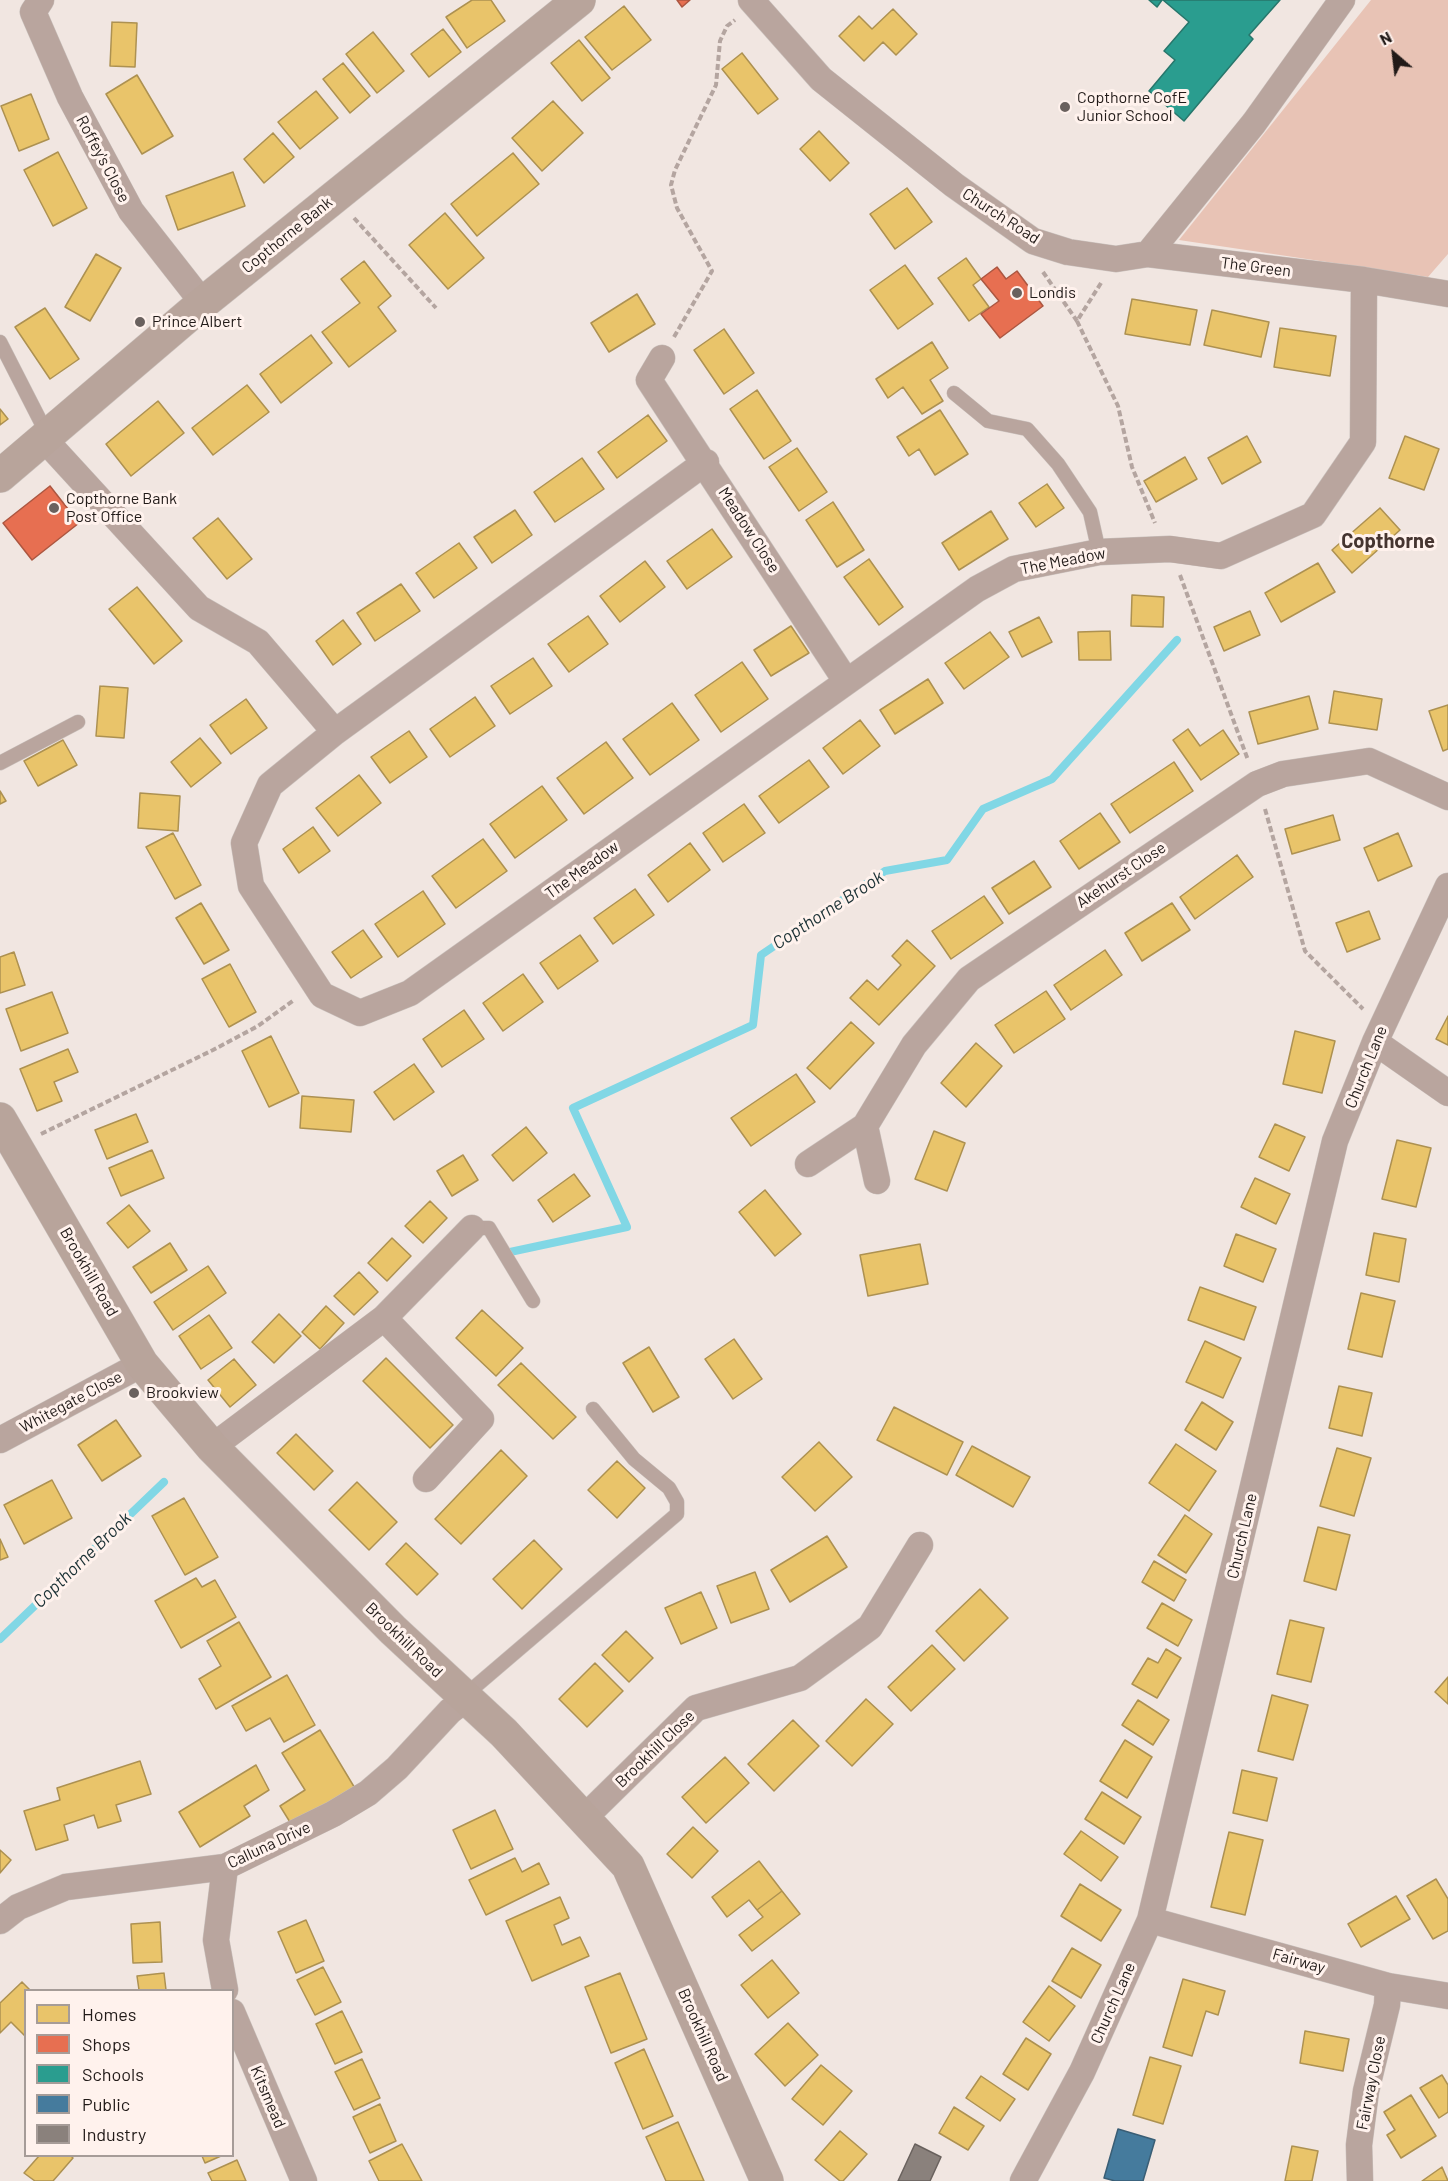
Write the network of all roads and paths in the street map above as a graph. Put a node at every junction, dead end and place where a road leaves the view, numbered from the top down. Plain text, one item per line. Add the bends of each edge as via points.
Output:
1 (41, 0) edge
2 (579, 0) edge
3 (1342, 0) edge
4 (753, 3) edge
5 (335, 197) junction
6 (1033, 241) junction
7 (1148, 254) junction
8 (1116, 259) junction
9 (1364, 280) junction
10 (1448, 294) edge
11 (203, 303) junction
12 (436, 308) dead end
13 (1077, 321) junction
14 (0, 342) edge
15 (662, 358) joint
16 (954, 393) dead end
17 (46, 437) junction
18 (706, 462) junction
19 (0, 476) edge
20 (1170, 549) junction
21 (1099, 552) junction
22 (846, 681) junction
23 (78, 722) dead end
24 (335, 732) junction
25 (0, 763) edge
26 (1257, 784) junction
27 (1448, 797) edge
28 (1448, 886) edge
29 (315, 986) junction
30 (1379, 1032) junction
31 (1448, 1093) edge
32 (0, 1119) edge
33 (865, 1126) junction
34 (17, 1147) junction
35 (808, 1164) dead end
36 (876, 1181) dead end
37 (472, 1228) joint
38 (533, 1301) dead end
39 (384, 1318) junction
40 (142, 1364) junction
41 (592, 1409) dead end
42 (0, 1440) edge
43 (212, 1447) junction
44 (426, 1479) dead end
45 (920, 1545) dead end
46 (465, 1698) junction
47 (585, 1817) junction
48 (225, 1867) junction
49 (1150, 1920) junction
50 (0, 1921) edge
51 (1388, 1986) junction
52 (225, 1989) edge
53 (1448, 1996) edge
54 (234, 2017) edge
55 (304, 2181) edge
56 (767, 2181) edge
57 (1023, 2181) edge
58 (1360, 2181) edge

1 - 11 street, Roffey's Close via 33,12 70,97 130,211
2 - 5 street, Copthorne Bank
3 - 7 street via 1254,123
4 - 6 street, Church Road via 821,79 954,185
4 - 15 path via 727,26 720,41 716,85 671,185 677,208 712,271
5 - 11 street, Copthorne Bank
5 - 12 path
6 - 8 street, Church Road via 1068,252
6 - 13 path via 1032,256
7 - 8 street, Church Road
7 - 9 street, The Green
8 - 13 path
9 - 10 street, The Green
9 - 20 street, The Meadow via 1363,442 1313,515 1221,556
11 - 17 street, Copthorne Bank
13 - 20 path via 1118,406 1132,467
14 - 17 lane
15 - 18 street, Meadow Close via 641,378
16 - 21 lane via 988,421 1027,429 1058,464 1090,512
17 - 19 street, Copthorne Bank
17 - 24 street via 199,608 258,642
18 - 22 street, Meadow Close
18 - 24 street, The Meadow
20 - 21 street, The Meadow
20 - 26 path
21 - 22 street, The Meadow via 1014,569 977,589
22 - 29 street, The Meadow via 410,993 360,1013 322,995
23 - 25 lane
24 - 29 street, The Meadow via 270,785 244,843 251,886
26 - 27 street, Akehurst Close via 1283,774 1370,761
26 - 30 path via 1305,951
26 - 33 street, Akehurst Close via 969,979 914,1045
28 - 30 street, Church Lane
29 - 34 path via 258,1026
30 - 31 street
30 - 49 street, Church Lane via 1335,1141
32 - 34 street, Brookhill Road
33 - 35 street, Akehurst Close
33 - 36 street
34 - 40 street, Brookhill Road
37 - 38 lane via 489,1228
37 - 39 street
39 - 43 street
39 - 44 street via 481,1419
40 - 42 street, Whitegate Close
40 - 43 street, Brookhill Road
41 - 46 lane via 634,1459 669,1488 677,1503 677,1514
43 - 46 street, Brookhill Road
45 - 47 street, Brookhill Close via 870,1627 800,1678 696,1708
46 - 47 street, Brookhill Road
46 - 48 street, Calluna Drive via 368,1792 333,1814
47 - 56 street, Brookhill Road via 628,1866
48 - 50 street, Calluna Drive via 66,1887 18,1907
48 - 52 street via 216,1940
49 - 51 street, Fairway
49 - 57 street, Church Lane via 1082,2072
51 - 53 street, Fairway
51 - 58 street, Fairway Close via 1366,2091 1359,2145
54 - 55 street, Kitsmead

